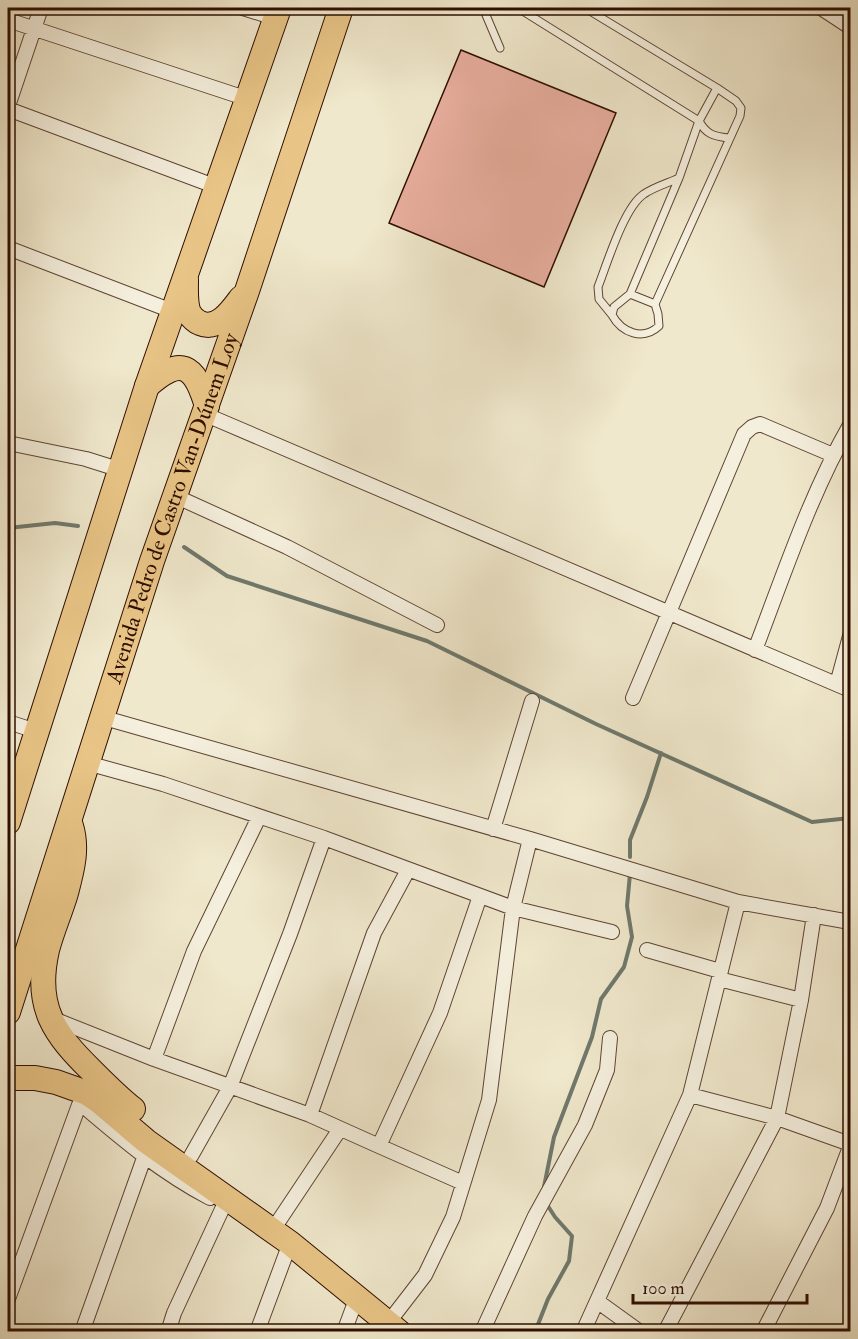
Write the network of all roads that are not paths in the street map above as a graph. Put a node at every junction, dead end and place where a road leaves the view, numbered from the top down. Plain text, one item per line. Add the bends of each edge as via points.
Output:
1 (41, 8) edge
2 (243, 8) edge
3 (341, 8) edge
4 (483, 8) edge
5 (518, 8) edge
6 (585, 8) edge
7 (821, 8) edge
8 (277, 13) edge
9 (8, 20) edge
10 (850, 27) edge
11 (33, 29) junction
12 (500, 48) dead end
13 (717, 88) junction
14 (248, 99) junction
15 (8, 108) edge
16 (699, 121) junction
17 (728, 138) junction
18 (679, 178) junction
19 (217, 187) junction
20 (8, 248) edge
21 (185, 275) junction
22 (248, 291) junction
23 (630, 294) junction
24 (655, 304) junction
25 (172, 311) junction
26 (612, 315) junction
27 (147, 386) junction
28 (205, 410) junction
29 (850, 425) edge
30 (8, 443) edge
31 (833, 454) junction
32 (121, 470) junction
33 (171, 506) junction
34 (668, 613) junction
35 (437, 625) dead end
36 (850, 636) edge
37 (755, 650) junction
38 (844, 687) edge
39 (633, 698) dead end
40 (532, 701) dead end
41 (101, 717) junction
42 (8, 722) edge
43 (36, 731) junction
44 (87, 763) junction
45 (259, 817) junction
46 (69, 819) junction
47 (8, 822) edge
48 (493, 829) junction
49 (324, 838) junction
50 (530, 839) junction
51 (408, 870) junction
52 (480, 896) junction
53 (738, 902) junction
54 (513, 908) junction
55 (814, 915) junction
56 (850, 922) edge
57 (612, 932) dead end
58 (647, 950) dead end
59 (719, 975) junction
60 (801, 1000) junction
61 (8, 1012) edge
62 (49, 1017) junction
63 (610, 1038) dead end
64 (154, 1059) junction
65 (8, 1078) edge
66 (230, 1087) junction
67 (690, 1095) junction
68 (310, 1115) junction
69 (777, 1118) junction
70 (340, 1129) junction
71 (379, 1146) junction
72 (850, 1146) edge
73 (191, 1156) junction
74 (144, 1158) junction
75 (463, 1183) junction
76 (229, 1203) junction
77 (281, 1237) junction
78 (357, 1297) junction
79 (8, 1299) edge
80 (597, 1301) junction
81 (393, 1327) edge
82 (82, 1332) edge
83 (168, 1332) edge
84 (257, 1332) edge
85 (344, 1332) edge
86 (482, 1332) edge
87 (583, 1332) edge
88 (640, 1332) edge
89 (665, 1332) edge
90 (763, 1332) edge

1 - 11 street
2 - 8 street
3 - 22 highway, Avenida Pedro de Castro Van-Dúnem Loy
4 - 12 lane
5 - 16 lane
6 - 13 lane
7 - 10 street
8 - 14 highway
9 - 11 street
11 - 14 street
11 - 15 street
13 - 16 lane
13 - 17 lane via 741,108
14 - 19 highway
15 - 19 street
16 - 17 lane via 705,132
16 - 18 lane
17 - 24 lane
18 - 23 lane
18 - 26 lane via 644,194 626,218 598,287 599,299
19 - 21 highway
20 - 25 street
21 - 22 highway via 189,313 204,325 225,318
21 - 25 highway
22 - 28 highway, Avenida Pedro de Castro Van-Dúnem Loy
23 - 24 lane
23 - 26 lane via 614,307
24 - 26 lane via 659,326 652,333 640,335 626,330
25 - 27 highway
27 - 28 highway via 172,368 187,369 198,381
27 - 32 highway
28 - 33 highway, Avenida Pedro de Castro Van-Dúnem Loy
28 - 34 street
29 - 31 street
30 - 32 street
31 - 34 street via 760,424 744,434
31 - 37 street
32 - 43 highway
33 - 35 street via 287,547
33 - 41 highway, Avenida Pedro de Castro Van-Dúnem Loy
34 - 37 street
34 - 39 street
36 - 38 street
37 - 38 street
40 - 48 street
41 - 44 highway, Avenida Pedro de Castro Van-Dúnem Loy
41 - 48 street
42 - 43 street
43 - 47 highway
44 - 45 street
44 - 46 highway, Avenida Pedro de Castro Van-Dúnem Loy
45 - 49 street
45 - 64 street via 194,951
46 - 61 highway, Avenida Pedro de Castro Van-Dúnem Loy
46 - 62 highway via 75,839 74,863 44,973
48 - 50 street
49 - 51 street
49 - 66 street
50 - 53 street
50 - 54 street
51 - 52 street
51 - 68 street via 374,933
52 - 54 street
52 - 71 street via 440,1012
53 - 55 street
53 - 59 street
54 - 57 street
54 - 75 street via 489,1100
55 - 56 street
55 - 60 street
58 - 59 street
59 - 60 street
59 - 67 street
60 - 69 street
62 - 64 street
62 - 73 highway via 67,1046 123,1101
63 - 86 street via 607,1070 585,1125 535,1216
64 - 66 street
65 - 76 highway via 35,1078 87,1093
66 - 68 street
66 - 73 street
67 - 69 street
67 - 80 street
68 - 70 street
69 - 72 street
69 - 89 street
70 - 71 street
70 - 77 street
71 - 75 street
72 - 90 street via 831,1199
73 - 76 highway
74 - 76 street via 185,1185
74 - 79 street via 82,1106 77,1106
74 - 82 street
75 - 81 street via 453,1217 425,1275
76 - 77 highway
76 - 83 street
77 - 78 highway
77 - 84 street
78 - 81 highway
78 - 85 street
80 - 87 street
80 - 88 street

